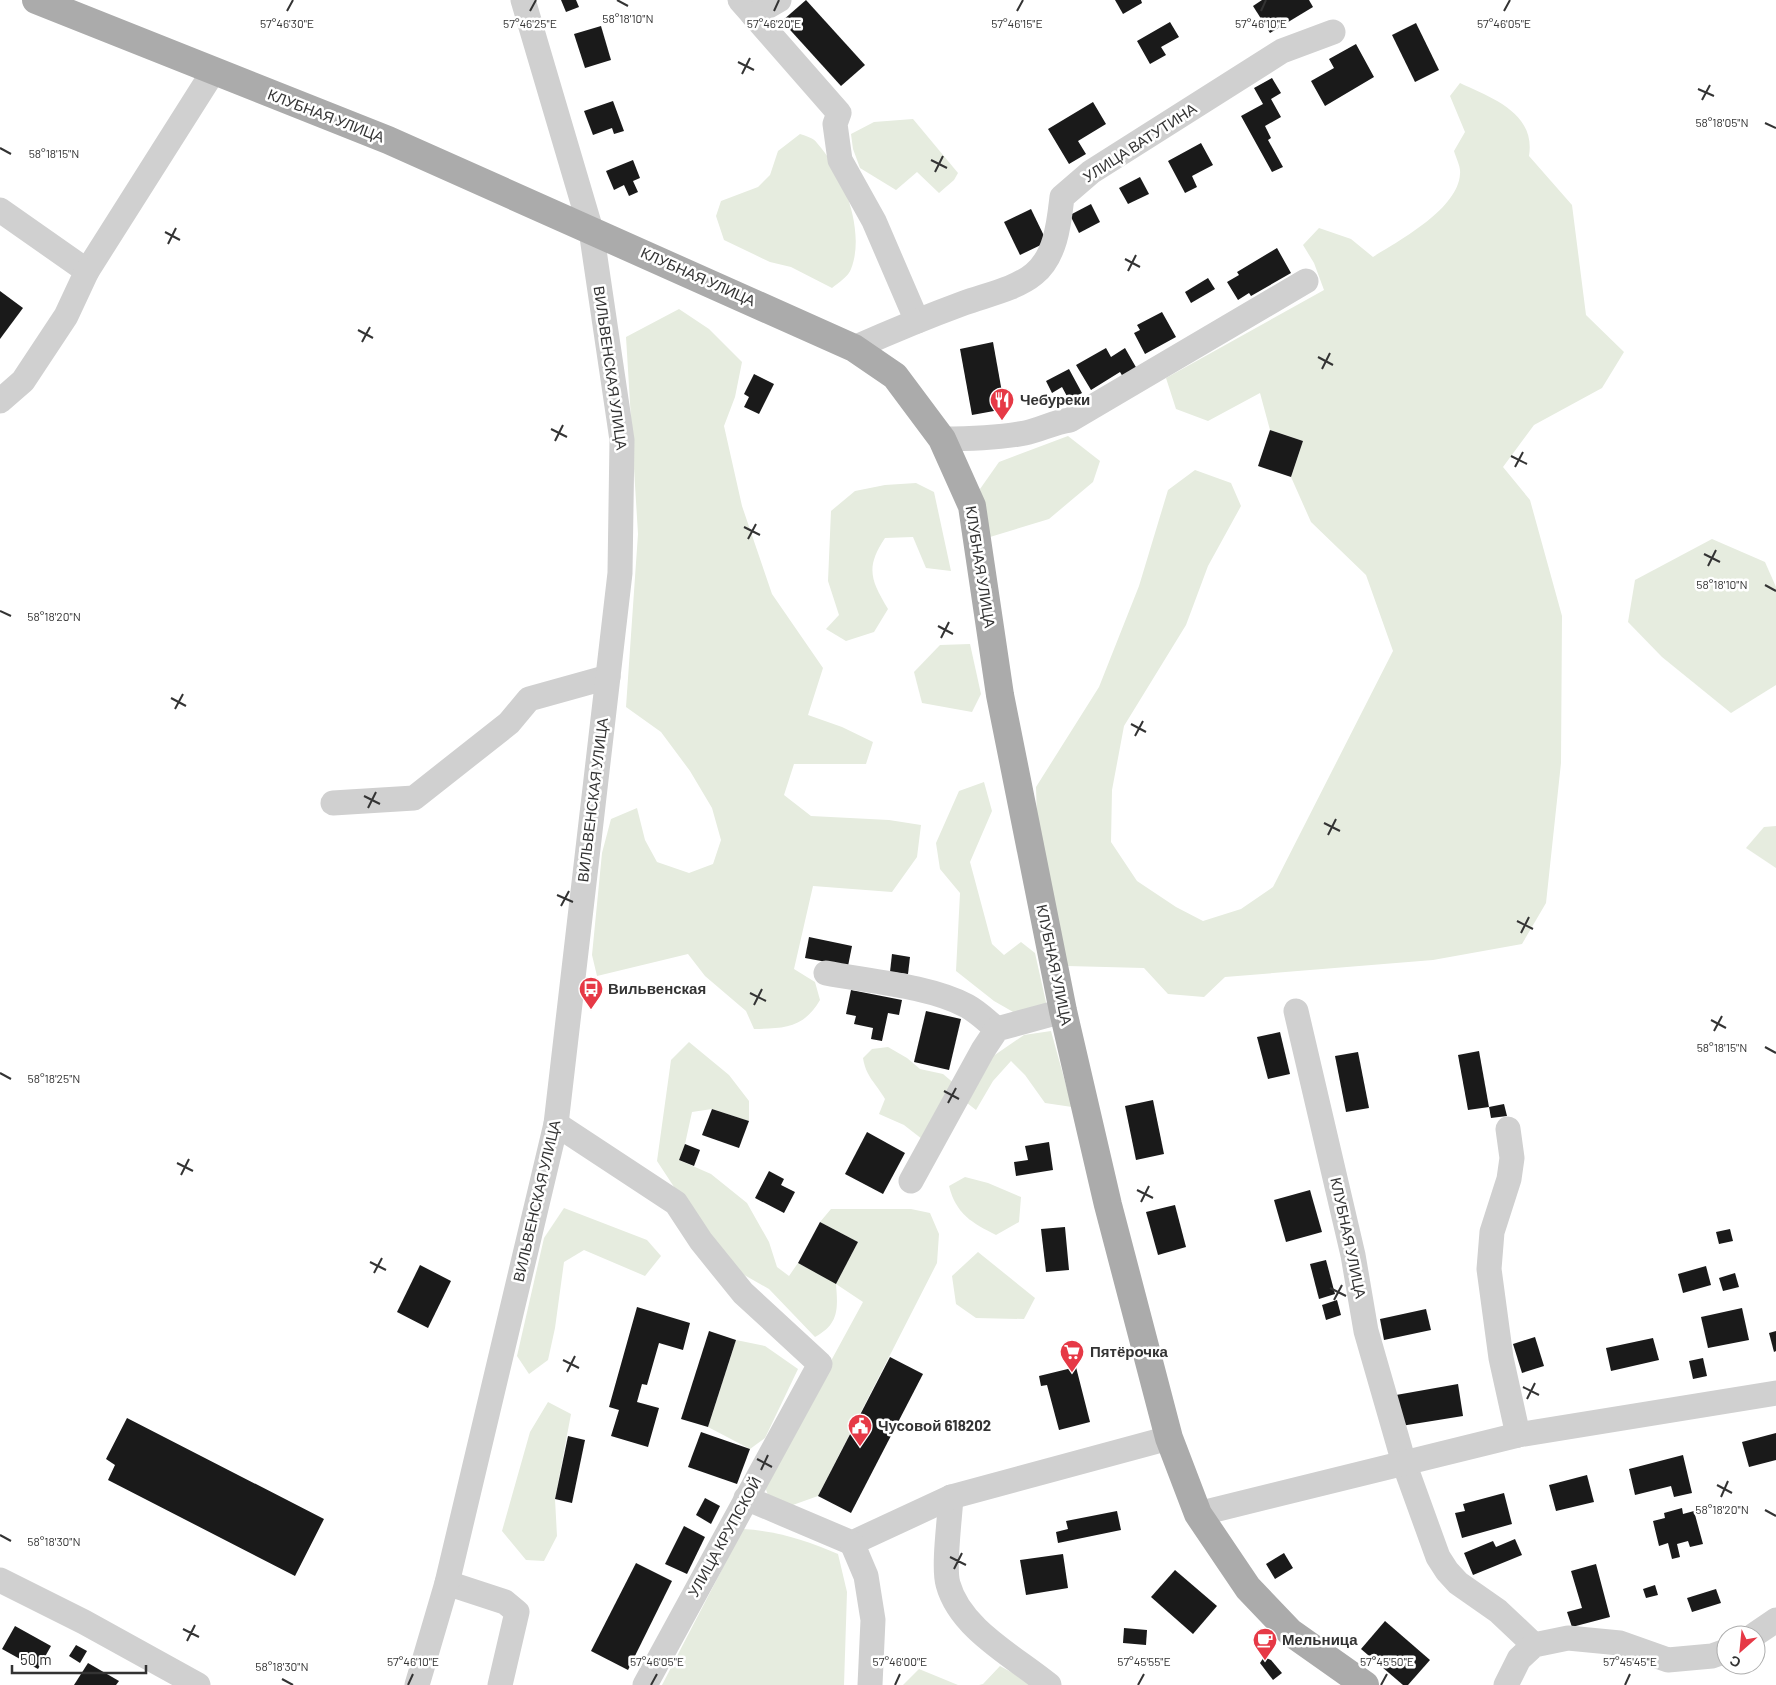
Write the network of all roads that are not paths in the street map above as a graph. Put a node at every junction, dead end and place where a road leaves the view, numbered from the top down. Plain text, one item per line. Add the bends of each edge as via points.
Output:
1 (36, 0) edge
2 (523, 0) edge
3 (779, 0) edge
4 (747, 8) edge
5 (1334, 32) dead end
6 (213, 72) junction
7 (0, 210) edge
8 (591, 230) junction
9 (87, 271) junction
10 (1306, 281) dead end
11 (916, 321) junction
12 (854, 348) junction
13 (0, 401) edge
14 (942, 439) junction
15 (608, 677) junction
16 (333, 803) dead end
17 (826, 973) dead end
18 (1062, 1011) junction
19 (1296, 1011) dead end
20 (997, 1029) junction
21 (556, 1124) junction
22 (1508, 1129) dead end
23 (911, 1181) dead end
24 (1776, 1393) edge
25 (1518, 1435) junction
26 (1169, 1438) junction
27 (1404, 1463) junction
28 (951, 1496) junction
29 (746, 1498) junction
30 (1198, 1514) junction
31 (852, 1543) junction
32 (0, 1580) edge
33 (447, 1584) junction
34 (1534, 1644) junction
35 (1716, 1654) edge
36 (198, 1685) edge
37 (417, 1685) edge
38 (500, 1685) edge
39 (645, 1685) edge
40 (870, 1685) edge
41 (1049, 1685) edge
42 (1365, 1685) edge
43 (1506, 1685) edge

1 - 6 main road, КЛУБНАЯ УЛИЦА
2 - 8 street, ВИЛЬВЕНСКАЯ УЛИЦА
3 - 4 street
4 - 11 street via 839,114 835,124 840,160 874,221
5 - 11 street, УЛИЦА ВАТУТИНА via 1282,52 1091,172 1062,197 1053,246 1034,274 1011,286
6 - 8 main road, КЛУБНАЯ УЛИЦА via 388,140
6 - 9 street
7 - 9 street
8 - 12 main road, КЛУБНАЯ УЛИЦА
8 - 15 street, ВИЛЬВЕНСКАЯ УЛИЦА via 622,440 620,573
9 - 13 street via 66,316 23,381
10 - 14 street via 1070,420 1026,432 978,439
11 - 12 street, УЛИЦА ВАТУТИНА
12 - 14 main road, КЛУБНАЯ УЛИЦА via 895,376
14 - 18 main road, КЛУБНАЯ УЛИЦА via 972,506 1000,695
15 - 16 street via 529,699 510,723 414,798
15 - 21 street, ВИЛЬВЕНСКАЯ УЛИЦА
17 - 20 street via 954,1000 969,1007
18 - 20 street
18 - 26 main road, КЛУБНАЯ УЛИЦА via 1108,1205
19 - 27 street, КЛУБНАЯ УЛИЦА via 1353,1255 1366,1331
20 - 23 street
21 - 29 street, УЛИЦА КРУПСКОЙ via 676,1203 701,1241 743,1292 820,1364
21 - 33 street, ВИЛЬВЕНСКАЯ УЛИЦА
22 - 25 street via 1512,1158 1510,1179 1492,1232 1489,1269 1501,1358
24 - 25 street
25 - 27 street
26 - 28 street
26 - 30 main road, КЛУБНАЯ УЛИЦА
27 - 30 street
27 - 34 street, КЛУБНАЯ УЛИЦА via 1438,1556 1447,1571
28 - 31 street
28 - 41 street via 947,1583 957,1605 971,1626
29 - 31 street
29 - 39 street, УЛИЦА КРУПСКОЙ
30 - 42 main road, КЛУБНАЯ УЛИЦА via 1248,1588 1290,1632
31 - 40 street via 866,1576 873,1620
32 - 36 street
33 - 37 street, ВИЛЬВЕНСКАЯ УЛИЦА
33 - 38 street via 505,1602 517,1612
34 - 35 street via 1568,1638 1620,1643 1668,1660
34 - 43 street via 1519,1658

